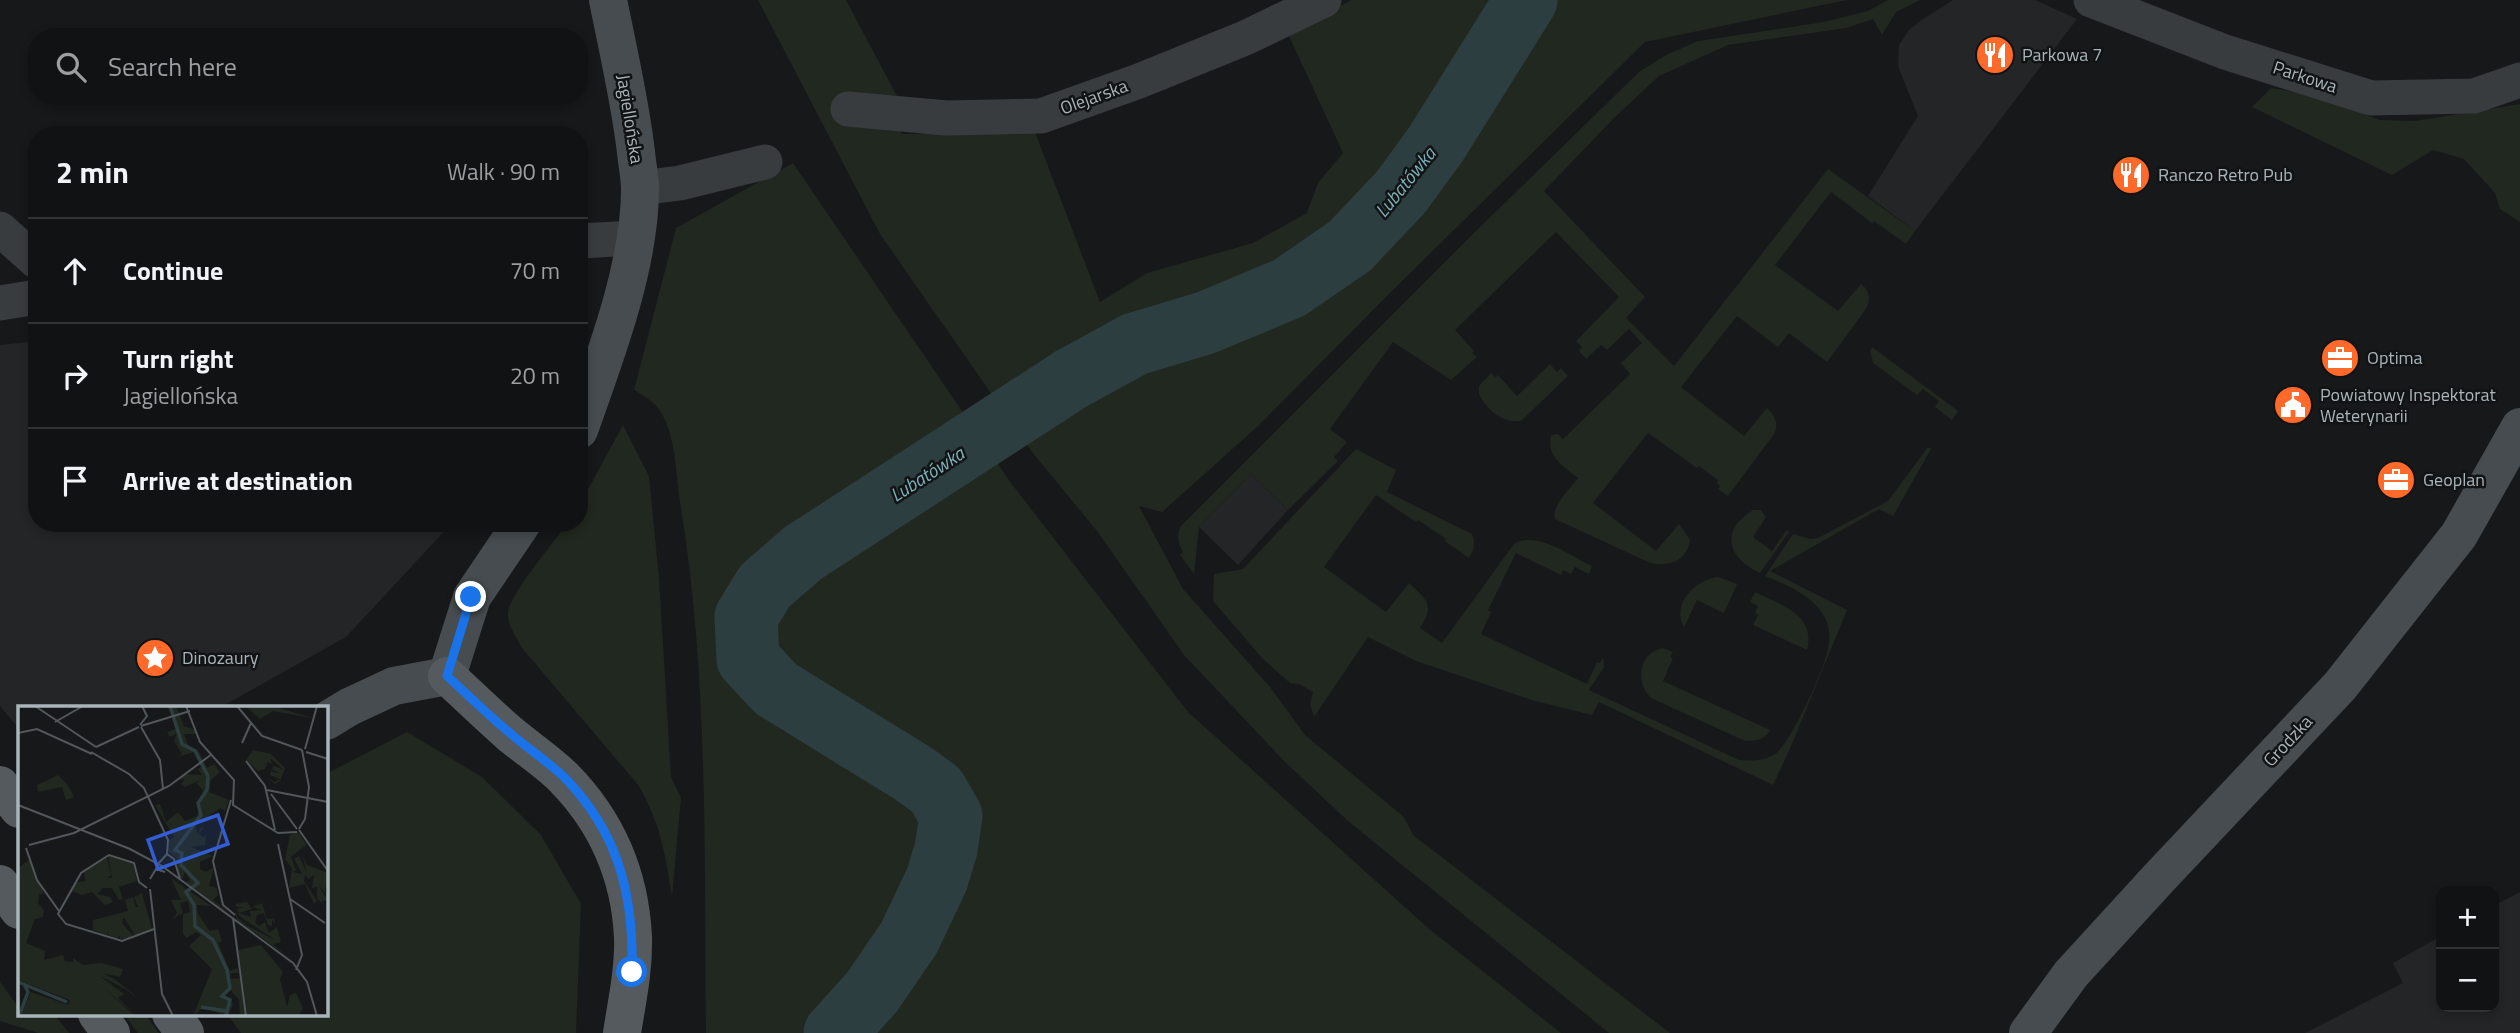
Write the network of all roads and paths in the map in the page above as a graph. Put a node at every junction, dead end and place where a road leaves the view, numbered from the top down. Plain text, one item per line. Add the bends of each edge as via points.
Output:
1 (608, 0) edge
2 (1324, 0) edge
3 (2095, 5) edge
4 (2520, 80) edge
5 (848, 109) dead end
6 (765, 162) dead end
7 (640, 188) junction
8 (0, 229) edge
9 (635, 238) junction
10 (588, 241) edge
11 (28, 254) edge
12 (28, 298) edge
13 (0, 303) edge
14 (588, 404) edge
15 (2520, 428) edge
16 (516, 532) edge
17 (447, 676) junction
18 (327, 721) edge
19 (0, 785) edge
20 (18, 808) edge
21 (0, 884) edge
22 (18, 896) edge
23 (0, 908) edge
24 (18, 909) edge
25 (98, 1016) edge
26 (172, 1016) edge
27 (111, 1033) edge
28 (185, 1033) edge
29 (622, 1033) edge
30 (2028, 1033) edge

1 - 7 street, Jagiellońska via 633,124
2 - 5 street, Olejarska via 1245,38 1041,116 946,118
3 - 4 street, Parkowa via 2371,98 2474,96
6 - 7 street
7 - 9 street, Jagiellońska
8 - 11 street
9 - 10 street
9 - 14 street, Jagiellońska via 624,290
12 - 13 street
15 - 30 street, Grodzka via 2459,535 2340,686 2080,964
16 - 17 street via 471,597
17 - 18 street via 394,686
17 - 29 main road via 563,777 593,811 613,847 626,885 633,937
19 - 20 main road
21 - 24 main road, bridge
22 - 23 street
25 - 27 main road
26 - 28 main road

